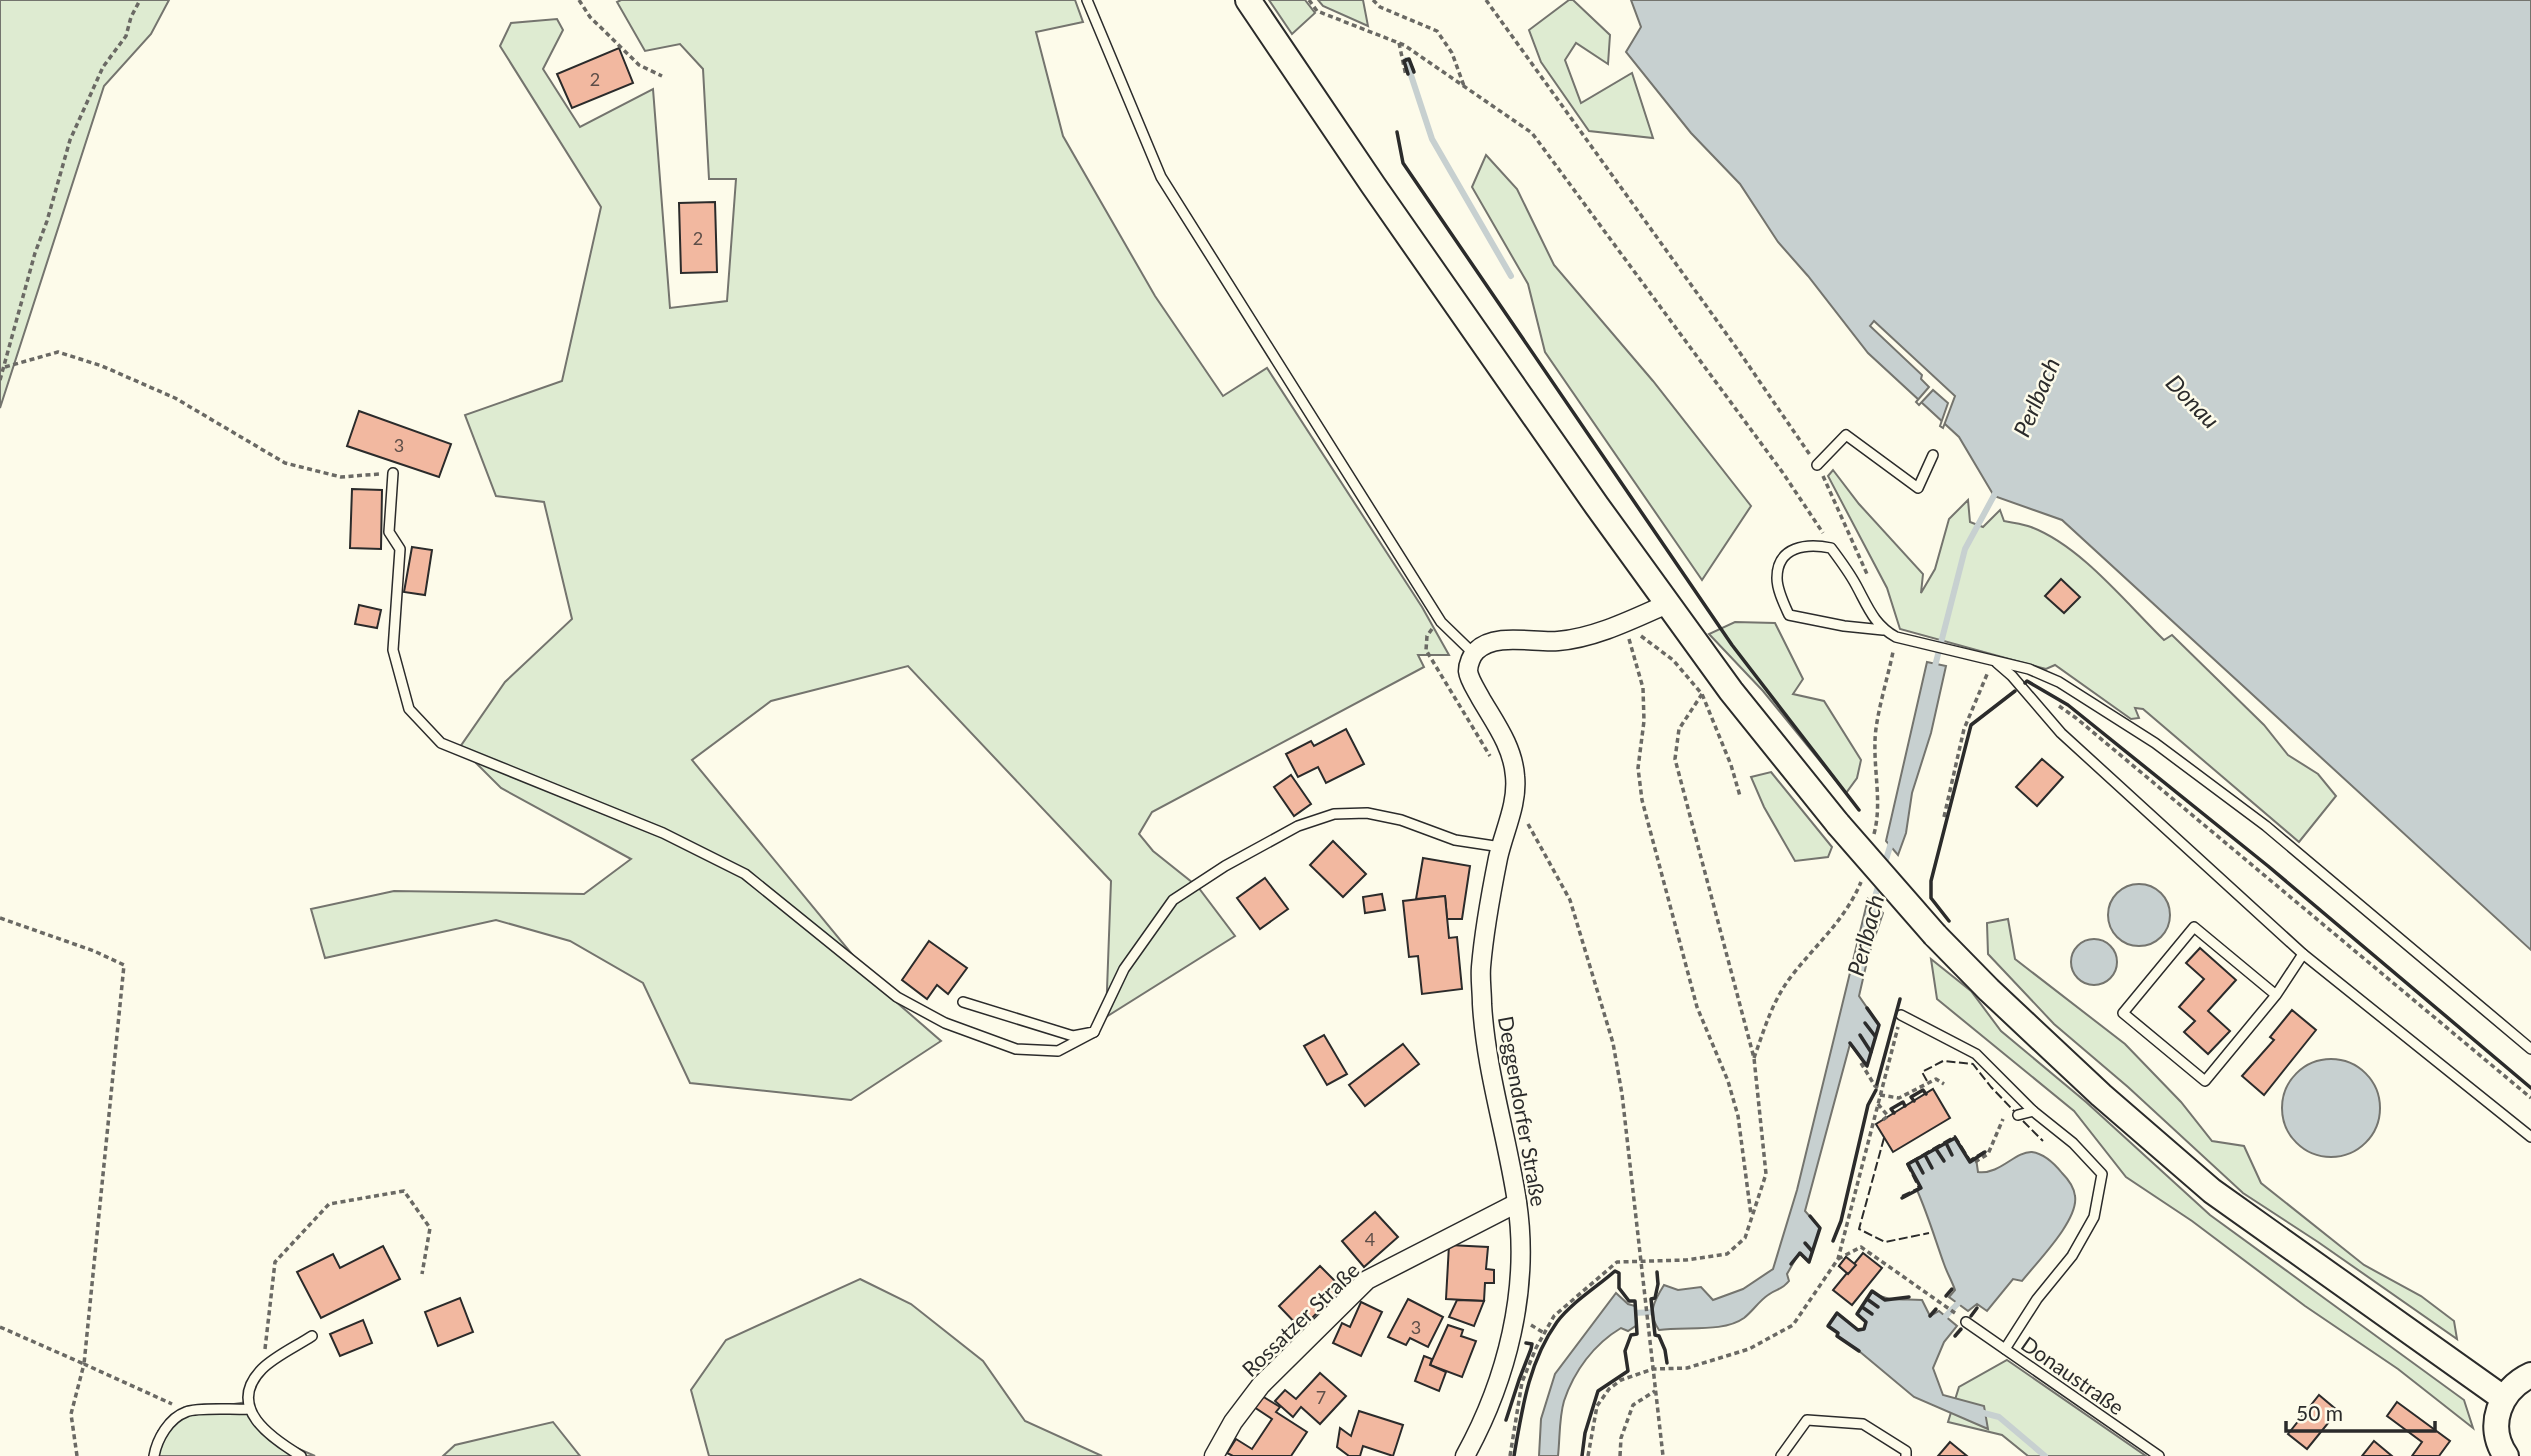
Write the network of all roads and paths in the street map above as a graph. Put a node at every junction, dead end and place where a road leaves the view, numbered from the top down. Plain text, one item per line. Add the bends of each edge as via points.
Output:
1 (140, 0) edge
2 (579, 0) edge
3 (1087, 0) edge
4 (1248, 0) edge
5 (1309, 0) edge
6 (1373, 0) edge
7 (1486, 0) edge
8 (1399, 43) junction
9 (662, 76) dead end
10 (1406, 76) dead end
11 (1465, 88) junction
12 (5, 366) junction
13 (0, 380) edge
14 (1933, 455) dead end
15 (1817, 465) junction
16 (393, 473) joint
17 (1845, 566) junction
18 (1869, 578) dead end
19 (1667, 604) junction
20 (1624, 623) junction
21 (1883, 630) junction
22 (1896, 638) junction
23 (1473, 653) junction
24 (1993, 659) junction
25 (1702, 694) junction
26 (2057, 705) dead end
27 (1740, 796) dead end
28 (1514, 799) junction
29 (1944, 817) dead end
30 (1874, 836) dead end
31 (1502, 847) junction
32 (1863, 876) dead end
33 (0, 918) edge
34 (2303, 954) junction
35 (2276, 995) junction
36 (963, 1002) dead end
37 (1901, 1015) joint
38 (1094, 1032) junction
39 (2531, 1049) edge
40 (1754, 1058) junction
41 (1861, 1063) dead end
42 (1944, 1084) dead end
43 (1881, 1088) junction
44 (1880, 1095) junction
45 (2531, 1098) edge
46 (1878, 1104) junction
47 (2033, 1111) junction
48 (2018, 1115) dead end
49 (2003, 1119) dead end
50 (1880, 1122) dead end
51 (2531, 1137) edge
52 (1975, 1162) dead end
53 (1517, 1203) junction
54 (1752, 1217) junction
55 (1838, 1259) junction
56 (1639, 1262) junction
57 (422, 1274) dead end
58 (1941, 1302) dead end
59 (1966, 1322) dead end
60 (1528, 1323) dead end
61 (0, 1327) edge
62 (1544, 1333) junction
63 (312, 1336) dead end
64 (2006, 1349) junction
65 (84, 1364) junction
66 (262, 1369) junction
67 (1653, 1369) junction
68 (2531, 1375) edge
69 (1655, 1391) junction
70 (2503, 1398) junction
71 (249, 1409) junction
72 (187, 1411) junction
73 (77, 1456) edge
74 (154, 1456) edge
75 (301, 1456) edge
76 (1214, 1456) edge
77 (1465, 1456) edge
78 (1510, 1456) edge
79 (1588, 1456) edge
80 (1619, 1456) edge
81 (1663, 1456) edge
82 (1781, 1456) edge
83 (1906, 1456) edge
84 (2159, 1456) edge
85 (2506, 1456) edge

1 - 12 path via 126,36 103,67 70,140
2 - 9 path via 639,65
3 - 23 lane via 1161,177 1441,622
4 - 19 main road
5 - 8 path via 1317,11
6 - 11 path via 1437,31 1452,53
7 - 15 path
8 - 10 path
8 - 11 path
11 - 17 path via 1532,133 1783,473
12 - 13 path
12 - 16 path via 58,352 175,398 285,463 341,477
14 - 15 lane via 1918,488 1846,435
15 - 18 path
16 - 38 lane via 389,532 400,549 393,650 409,709 441,743 663,833 745,874 897,997 945,1023 1016,1049 1058,1051
17 - 21 lane
17 - 21 lane via 1831,548 1813,544 1796,547 1786,555 1777,579 1789,615
19 - 20 street
19 - 70 main road, bridge via 1838,824 1989,990 2212,1191
20 - 23 street via 1560,641 1495,641
20 - 25 path via 1672,660
20 - 54 path via 1643,688 1638,768 1642,800 1697,1007 1738,1116
21 - 22 lane
22 - 24 lane
22 - 30 path via 1875,740
23 - 28 street, Deggendorfer Straße via 1468,671 1472,683 1514,763
24 - 29 path via 1964,729
24 - 34 lane via 2061,733
24 - 39 lane via 2059,682 2155,743 2266,826
25 - 27 path
25 - 40 path via 1679,730 1675,759
26 - 45 path
28 - 31 street, Deggendorfer Straße
28 - 56 path via 1570,900 1613,1043
31 - 38 lane via 1455,839 1367,813 1334,814 1298,826 1173,900 1124,969
31 - 53 street, Deggendorfer Straße via 1481,969 1484,1041
32 - 40 path via 1835,929 1790,978 1771,1009
33 - 65 path via 124,965
34 - 35 lane
34 - 51 lane
35 - 35 lane via 2205,1081 2123,1013 2194,927
36 - 38 lane via 1073,1036
37 - 43 path
37 - 47 lane via 1976,1054
40 - 54 path via 1766,1174
41 - 43 path
42 - 44 path via 1936,1079 1899,1098
43 - 44 path
44 - 46 path
46 - 50 path via 1888,1116
46 - 55 path
47 - 48 lane
47 - 64 lane via 2102,1174 2094,1217
49 - 52 path via 1988,1154
53 - 76 street, Rossatzer Straße via 1367,1280 1261,1385
53 - 77 street, Deggendorfer Straße via 1516,1315 1502,1372
54 - 56 path via 1745,1238 1727,1254
55 - 58 path via 1861,1247
55 - 67 path via 1793,1325 1737,1353 1687,1368
56 - 62 path via 1618,1262 1554,1316
56 - 67 path
57 - 66 path via 430,1228 404,1191 329,1204 275,1262
59 - 64 lane, Donaustraße
60 - 62 path
61 - 65 path
62 - 78 path via 1522,1382
63 - 66 lane
64 - 84 lane, Donaustraße
65 - 72 path
65 - 73 path via 71,1414
66 - 71 lane via 253,1383
67 - 69 path
67 - 79 path via 1621,1380 1597,1406
68 - 70 main road
69 - 80 path via 1633,1405
69 - 81 path
70 - 85 main road via 2496,1432
71 - 72 lane
71 - 75 lane via 263,1431
72 - 74 lane via 162,1434
82 - 83 lane via 1807,1420 1863,1423 1906,1451

